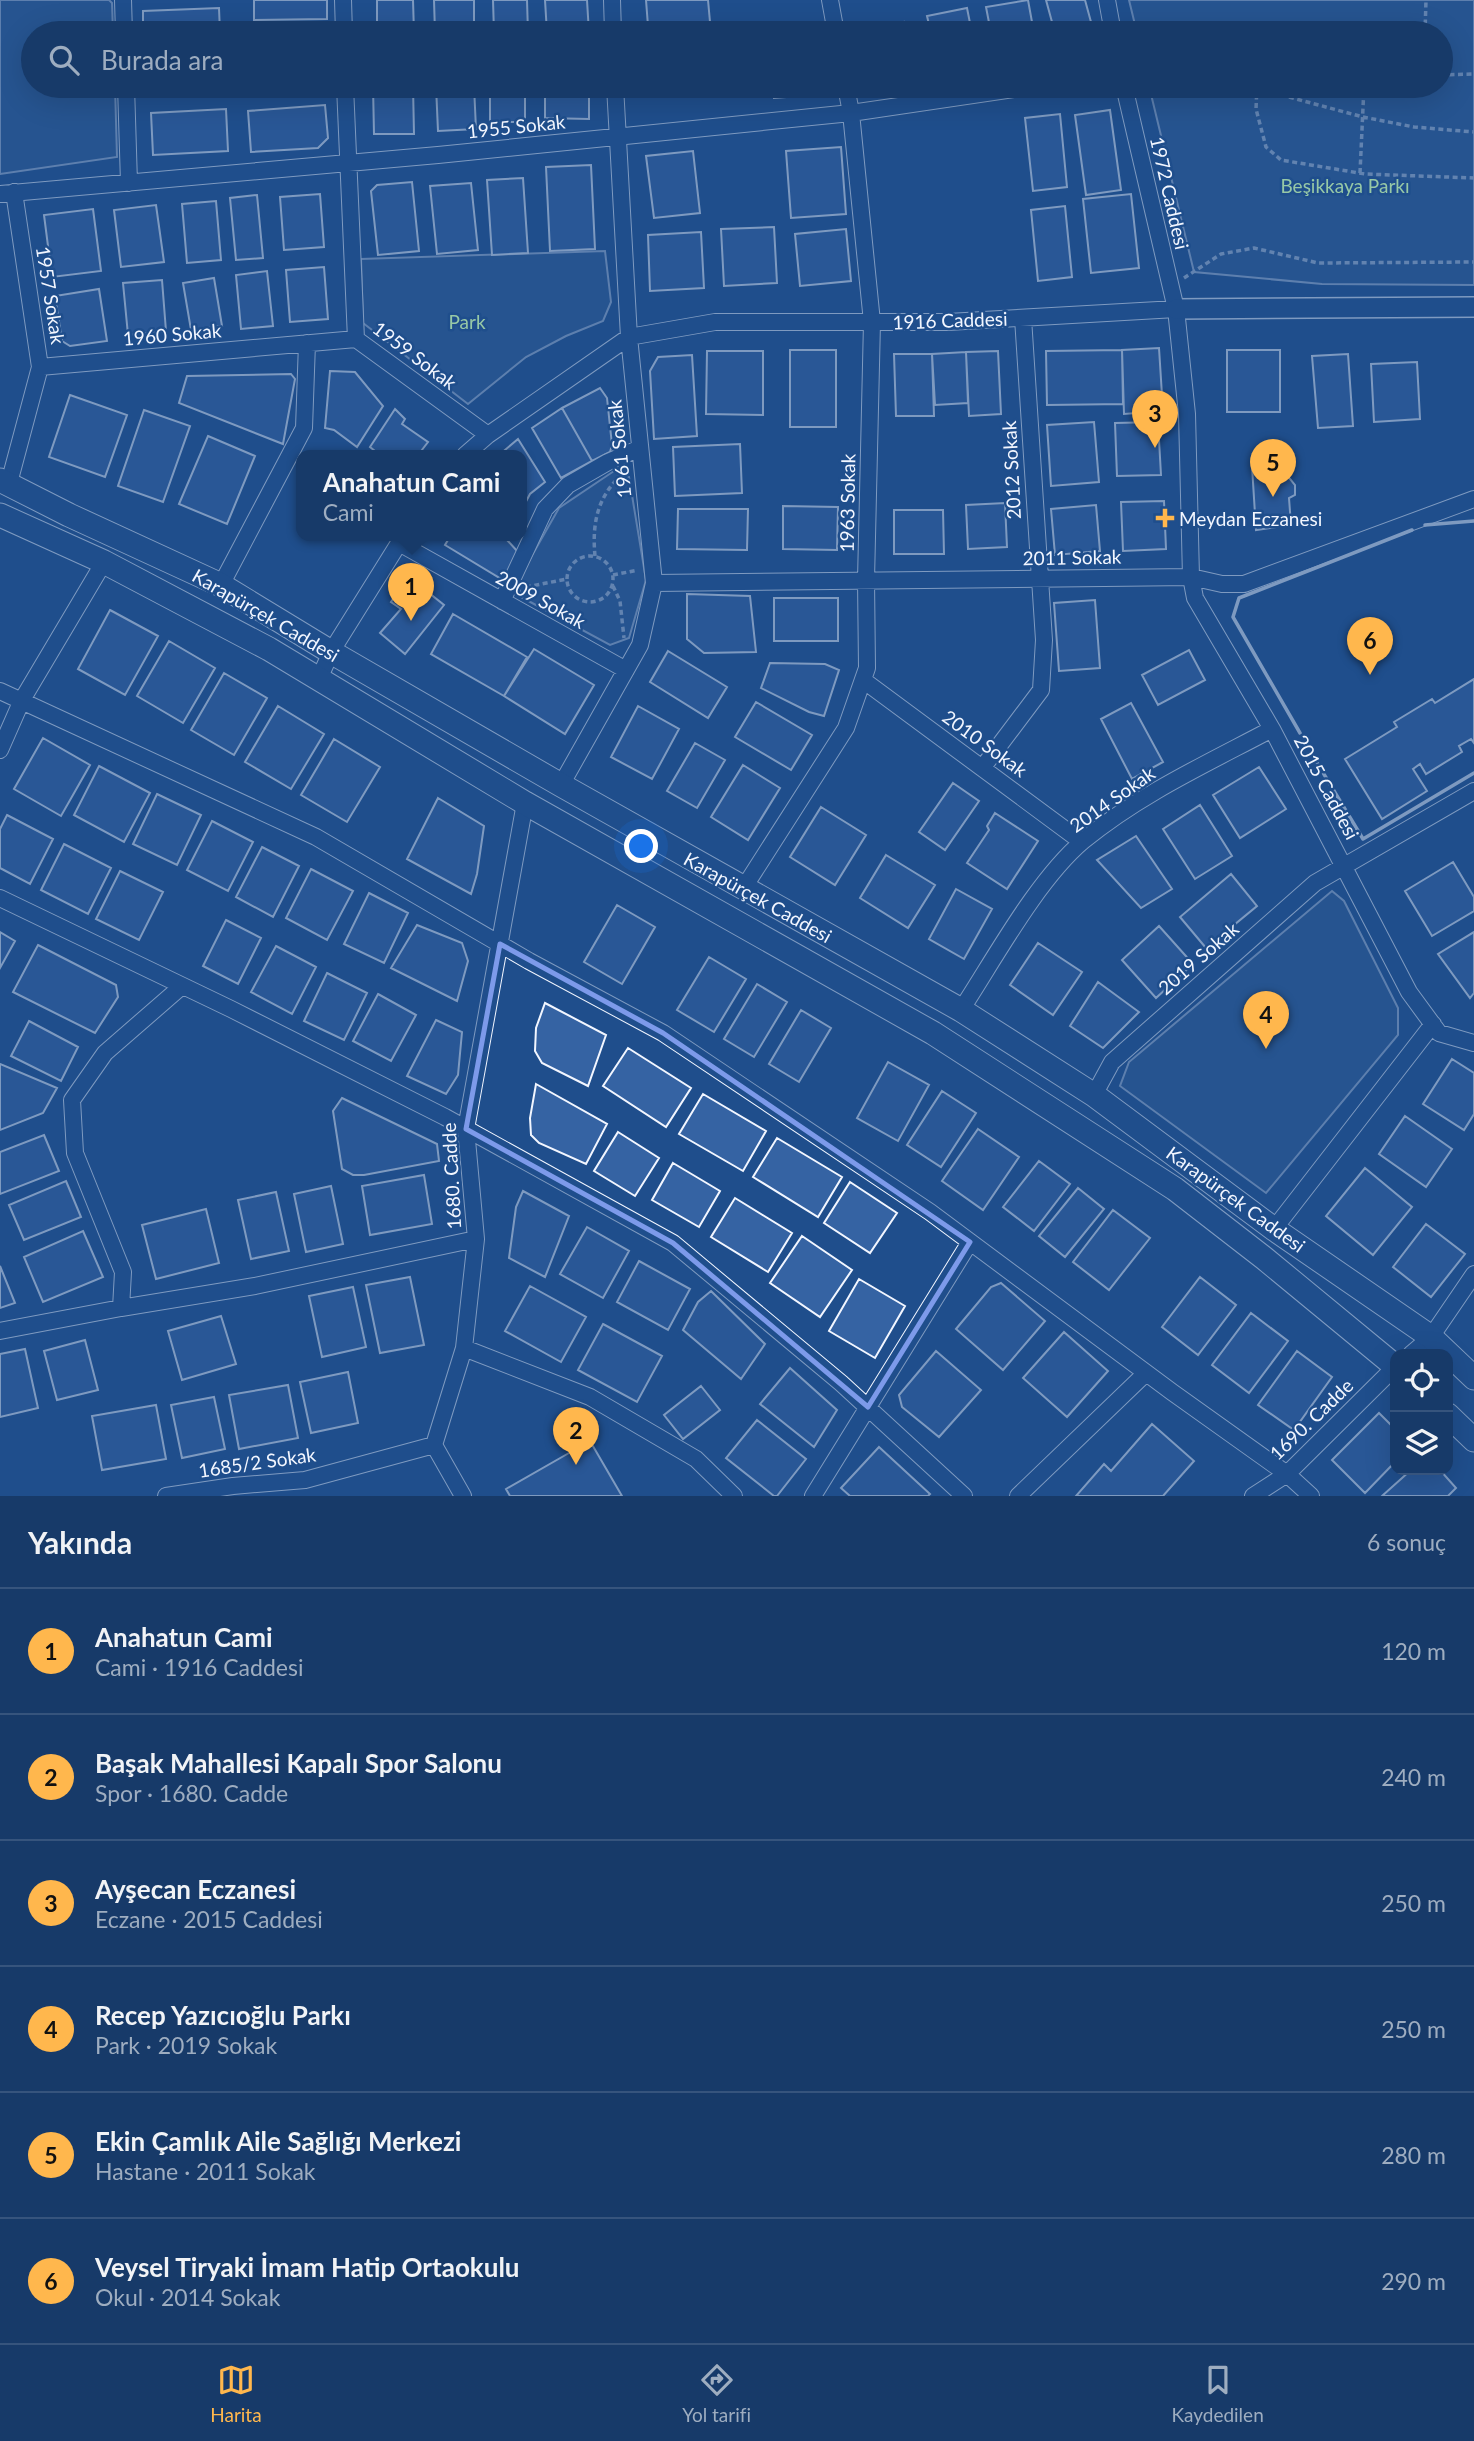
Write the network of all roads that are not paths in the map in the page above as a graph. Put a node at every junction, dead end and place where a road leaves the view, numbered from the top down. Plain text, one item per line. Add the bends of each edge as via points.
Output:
1 (123, 0) edge
2 (343, 0) edge
3 (612, 0) edge
4 (830, 0) edge
5 (1107, 0) edge
6 (124, 21) edge
7 (344, 21) edge
8 (613, 21) edge
9 (834, 21) edge
10 (1111, 21) edge
11 (126, 98) edge
12 (345, 98) edge
13 (615, 98) edge
14 (848, 98) edge
15 (953, 98) edge
16 (1127, 98) edge
17 (851, 113) junction
18 (617, 137) junction
19 (347, 164) junction
20 (129, 183) junction
21 (7, 193) edge
22 (1474, 307) edge
23 (1176, 309) junction
24 (1023, 318) junction
25 (872, 322) junction
26 (629, 337) junction
27 (356, 339) junction
28 (307, 343) junction
29 (40, 367) junction
30 (488, 435) junction
31 (471, 450) edge
32 (641, 454) junction
33 (5, 482) edge
34 (1474, 499) edge
35 (0, 515) edge
36 (400, 541) edge
37 (405, 541) edge
38 (104, 562) junction
39 (653, 575) junction
40 (1191, 577) junction
41 (1038, 578) junction
42 (866, 580) junction
43 (221, 585) junction
44 (504, 596) junction
45 (331, 652) junction
46 (626, 670) junction
47 (319, 679) junction
48 (863, 680) junction
49 (0, 691) edge
50 (22, 700) junction
51 (1272, 729) junction
52 (0, 750) edge
53 (983, 767) junction
54 (561, 785) junction
55 (1474, 791) edge
56 (525, 803) junction
57 (1082, 842) junction
58 (1345, 867) junction
59 (743, 889) junction
60 (0, 898) edge
61 (500, 944) junction
62 (182, 985) junction
63 (961, 1010) junction
64 (1433, 1024) junction
65 (1474, 1043) edge
66 (1094, 1095) junction
67 (466, 1129) junction
68 (1274, 1228) junction
69 (476, 1239) junction
70 (970, 1242) junction
71 (1474, 1274) edge
72 (121, 1308) junction
73 (0, 1331) edge
74 (1431, 1337) junction
75 (464, 1348) junction
76 (1416, 1349) edge
77 (1390, 1362) edge
78 (1390, 1371) edge
79 (1146, 1373) junction
80 (1474, 1378) edge
81 (868, 1408) junction
82 (1453, 1420) edge
83 (1474, 1440) edge
84 (434, 1445) junction
85 (1287, 1474) junction
86 (235, 1491) edge
87 (166, 1496) edge
88 (463, 1496) edge
89 (734, 1496) edge
90 (813, 1496) edge
91 (964, 1496) edge
92 (1018, 1496) edge
93 (1253, 1496) edge
94 (1311, 1496) edge

1 - 6 street
2 - 7 street
3 - 8 street
4 - 9 street
5 - 10 street
11 - 20 street
12 - 19 street, 1959 Sokak
13 - 18 street, 1961 Sokak
14 - 17 street, 1963 Sokak
15 - 17 street, 1955 Sokak
16 - 23 street, 1972 Caddesi
17 - 18 street, 1955 Sokak
17 - 25 street, 1963 Sokak
18 - 19 street, 1955 Sokak
18 - 26 street, 1961 Sokak
19 - 20 street, 1955 Sokak
19 - 27 street, 1959 Sokak
20 - 21 street, 1955 Sokak
21 - 29 street, 1957 Sokak
22 - 23 street, 1916 Caddesi
23 - 24 street, 1916 Caddesi
23 - 40 street, 2015 Caddesi via 1187,414
24 - 25 street, 1916 Caddesi
24 - 41 street, 2012 Sokak
25 - 26 street, 1916 Caddesi via 715,322
25 - 42 street, 1963 Sokak
26 - 30 street, 1916 Caddesi
26 - 32 street, 1961 Sokak
27 - 28 street, 1960 Sokak
27 - 30 street, 1959 Sokak
28 - 29 street, 1960 Sokak
28 - 43 street via 304,428
29 - 33 street, 1957 Sokak
30 - 31 street, 1916 Caddesi
32 - 39 street, 1961 Sokak
32 - 44 street via 608,462 568,485 545,509
33 - 43 main road, Karapürçek Caddesi
34 - 40 street, 2011 Sokak via 1244,584
35 - 38 main road, Karapürçek Caddesi
36 - 45 street
37 - 44 street, 2009 Sokak
38 - 47 main road, Karapürçek Caddesi
38 - 50 street
39 - 42 street, 2011 Sokak
39 - 46 street, 1961 Sokak via 640,645
40 - 41 street, 2011 Sokak
40 - 51 street, 2015 Caddesi via 1195,598
41 - 42 street, 2011 Sokak
41 - 53 street, 2012 Sokak via 1044,640 1041,690
42 - 48 street, 1963 Sokak via 867,668
43 - 45 main road, Karapürçek Caddesi
44 - 46 street, 2009 Sokak
45 - 47 street
45 - 54 main road, Karapürçek Caddesi
46 - 54 street, 1961 Sokak
47 - 56 main road, Karapürçek Caddesi
48 - 53 street, 2010 Sokak
48 - 59 street, 1963 Sokak via 846,728
49 - 50 street
50 - 52 street
50 - 61 street via 316,837
51 - 57 street, 2014 Sokak via 1142,799
51 - 58 street, 2015 Caddesi
53 - 57 street, 2010 Sokak
54 - 59 main road, Karapürçek Caddesi
55 - 58 street, 2019 Sokak
56 - 61 street, 1680. Cadde
56 - 77 main road, Karapürçek Caddesi via 933,1033 1175,1189
57 - 63 street, 2014 Sokak via 1042,885
58 - 64 street, 2015 Caddesi via 1409,992
58 - 66 street, 2019 Sokak via 1315,883 1112,1062
59 - 63 main road, Karapürçek Caddesi
60 - 62 street
61 - 67 street, 1680. Cadde
61 - 70 street via 663,1033
62 - 67 street
62 - 72 street via 105,1053 72,1100 75,1153 123,1272
63 - 66 main road, Karapürçek Caddesi
64 - 65 street via 1439,1033
64 - 68 street
66 - 68 main road, Karapürçek Caddesi
67 - 69 street, 1680. Cadde
67 - 81 street via 673,1243
68 - 74 main road, Karapürçek Caddesi
69 - 72 street via 256,1286
69 - 75 street, 1680. Cadde
70 - 79 street
70 - 81 street
71 - 74 street
72 - 73 street
74 - 76 street
74 - 80 main road, Karapürçek Caddesi
75 - 84 street, 1680. Cadde
75 - 89 street via 590,1397 696,1459
78 - 85 street, 1690. Cadde
79 - 85 street
79 - 92 street
81 - 90 street
81 - 91 street
82 - 83 main road
84 - 86 street, 1685/2 Sokak via 305,1479
84 - 88 street
85 - 93 street, 1690. Cadde
85 - 94 street
86 - 87 street, 1685/2 Sokak

